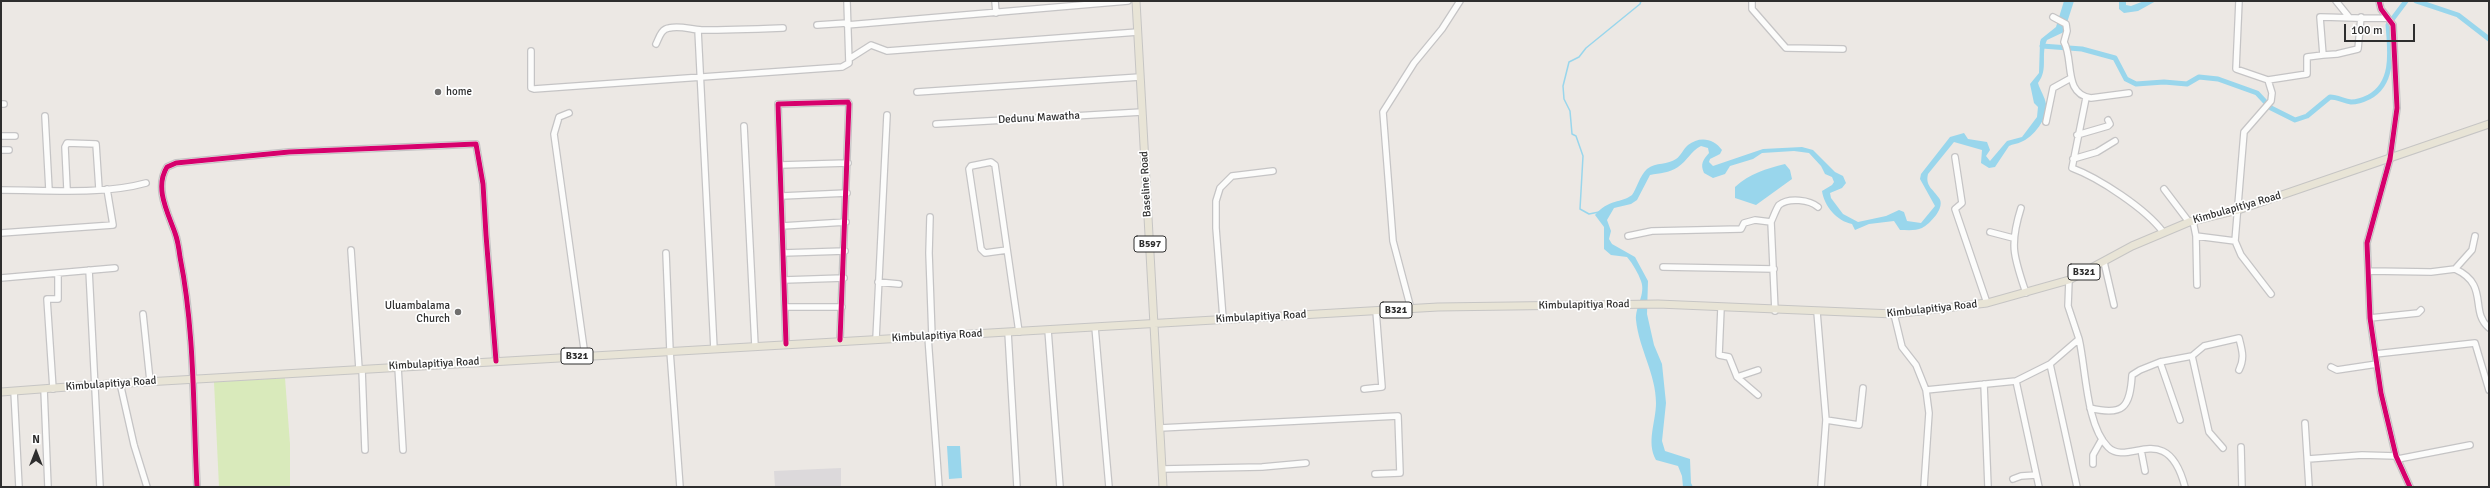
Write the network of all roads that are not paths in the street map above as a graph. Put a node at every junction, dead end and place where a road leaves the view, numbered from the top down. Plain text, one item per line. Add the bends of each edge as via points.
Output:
1 (847, 1) edge
2 (995, 1) edge
3 (1128, 1) edge
4 (1136, 1) edge
5 (1460, 1) edge
6 (1752, 1) edge
7 (2239, 1) edge
8 (2336, 1) edge
9 (2379, 1) edge
10 (996, 13) junction
11 (2349, 16) junction
12 (2053, 17) dead end
13 (2361, 17) junction
14 (2388, 19) junction
15 (847, 24) junction
16 (817, 25) dead end
17 (783, 28) dead end
18 (698, 30) junction
19 (1138, 32) junction
20 (656, 44) dead end
21 (1842, 50) dead end
22 (531, 51) dead end
23 (2323, 55) junction
24 (849, 59) junction
25 (699, 76) junction
26 (1140, 77) junction
27 (2071, 78) junction
28 (2268, 80) junction
29 (917, 92) dead end
30 (2128, 93) dead end
31 (2086, 98) junction
32 (1142, 112) junction
33 (569, 113) dead end
34 (887, 115) dead end
35 (45, 116) dead end
36 (2108, 120) dead end
37 (2046, 122) dead end
38 (936, 124) dead end
39 (2489, 124) edge
40 (744, 126) dead end
41 (2078, 135) junction
42 (1, 136) edge
43 (15, 136) dead end
44 (2115, 141) dead end
45 (1, 150) edge
46 (9, 150) dead end
47 (1955, 157) dead end
48 (2390, 159) junction
49 (2073, 160) junction
50 (848, 163) junction
51 (780, 165) junction
52 (1273, 171) dead end
53 (146, 183) dead end
54 (99, 189) junction
55 (107, 189) junction
56 (2164, 189) dead end
57 (1, 190) edge
58 (49, 190) junction
59 (67, 190) junction
60 (847, 193) junction
61 (782, 196) junction
62 (1818, 207) dead end
63 (2021, 208) dead end
64 (2238, 210) junction
65 (930, 217) dead end
66 (2191, 221) junction
67 (846, 222) junction
68 (1771, 222) junction
69 (782, 226) junction
70 (1, 232) edge
71 (1990, 232) dead end
72 (2163, 232) junction
73 (1628, 236) dead end
74 (2196, 236) junction
75 (2475, 236) dead end
76 (2013, 238) junction
77 (2235, 241) junction
78 (350, 250) dead end
79 (1007, 250) junction
80 (845, 251) junction
81 (666, 253) dead end
82 (783, 253) junction
83 (2104, 262) junction
84 (1663, 267) dead end
85 (115, 268) dead end
86 (1774, 269) junction
87 (2455, 269) junction
88 (89, 270) junction
89 (2369, 271) junction
90 (58, 274) junction
91 (1, 278) edge
92 (844, 278) junction
93 (784, 280) junction
94 (2069, 280) junction
95 (878, 282) junction
96 (899, 284) dead end
97 (2197, 285) dead end
98 (2026, 293) junction
99 (2271, 294) dead end
100 (1987, 303) junction
101 (2114, 305) dead end
102 (785, 307) junction
103 (842, 307) junction
104 (1721, 308) junction
105 (1411, 309) junction
106 (2422, 310) dead end
107 (1376, 311) junction
108 (1775, 311) junction
109 (1817, 312) junction
110 (143, 314) dead end
111 (1894, 314) junction
112 (1223, 318) junction
113 (2370, 318) junction
114 (1154, 324) junction
115 (1095, 328) junction
116 (2489, 328) edge
117 (1048, 330) junction
118 (1008, 332) junction
119 (1019, 332) junction
120 (930, 337) junction
121 (876, 339) junction
122 (2079, 339) junction
123 (840, 340) junction
124 (786, 344) junction
125 (755, 346) junction
126 (714, 349) junction
127 (670, 351) junction
128 (2375, 354) junction
129 (585, 356) junction
130 (2192, 356) junction
131 (496, 361) junction
132 (2160, 362) junction
133 (2050, 364) junction
134 (2377, 364) junction
135 (398, 367) junction
136 (2331, 367) dead end
137 (360, 369) junction
138 (1758, 370) dead end
139 (2239, 370) dead end
140 (1738, 377) junction
141 (193, 379) junction
142 (150, 381) junction
143 (2016, 381) junction
144 (120, 383) junction
145 (94, 384) junction
146 (1984, 384) junction
147 (1863, 388) dead end
148 (44, 389) junction
149 (53, 389) junction
150 (1364, 389) dead end
151 (1926, 390) junction
152 (2489, 390) edge
153 (14, 391) junction
154 (1, 392) edge
155 (1758, 395) dead end
156 (2090, 408) junction
157 (1826, 420) junction
158 (2180, 420) dead end
159 (2305, 423) dead end
160 (1160, 428) junction
161 (2102, 439) junction
162 (2470, 445) dead end
163 (2241, 447) dead end
164 (2223, 448) dead end
165 (365, 450) dead end
166 (402, 450) dead end
167 (2141, 450) junction
168 (2397, 457) junction
169 (2308, 459) junction
170 (1306, 463) dead end
171 (2093, 464) dead end
172 (1162, 469) junction
173 (2145, 471) dead end
174 (1375, 474) dead end
175 (2036, 475) junction
176 (2013, 479) dead end
177 (19, 487) edge
178 (48, 487) edge
179 (100, 487) edge
180 (147, 487) edge
181 (197, 487) edge
182 (680, 487) edge
183 (939, 487) edge
184 (1017, 487) edge
185 (1060, 487) edge
186 (1109, 487) edge
187 (1163, 487) edge
188 (1821, 487) edge
189 (1924, 487) edge
190 (1988, 487) edge
191 (2039, 487) edge
192 (2077, 487) edge
193 (2184, 487) edge
194 (2242, 487) edge
195 (2309, 487) edge
196 (2410, 487) edge

1 - 15 street
2 - 10 street
3 - 10 street
4 - 19 main road, Baseline Road / B597
5 - 105 street via 1442,29 1414,63 1383,112 1393,241
6 - 21 street via 1752,9 1786,48
7 - 28 street via 2236,69
8 - 11 street
9 - 14 street
10 - 15 street
11 - 13 street
11 - 23 street via 2320,17
12 - 27 street via 2066,24 2064,42
13 - 14 street
13 - 23 street via 2358,49
14 - 48 street via 2393,25 2397,108
15 - 16 street
15 - 24 street
17 - 18 street
18 - 20 street via 690,27 668,28 661,32
18 - 25 street
19 - 24 street via 887,51 871,45
19 - 26 main road, Baseline Road / B597
22 - 25 street via 530,79 531,88 534,89
23 - 28 street via 2307,57 2307,74
24 - 25 street via 849,63 842,67 772,74
25 - 126 street
26 - 29 street
26 - 32 main road, Baseline Road / B597
27 - 31 street via 2076,89
27 - 37 street via 2053,88
28 - 64 street via 2272,93 2271,101 2244,132
30 - 31 street
31 - 41 street
32 - 38 street, Dedunu Mawatha
32 - 114 main road, Baseline Road / B597
33 - 129 street via 559,117 554,134
34 - 95 street
35 - 58 street
36 - 41 street via 2108,126
39 - 48 main road, Kimbulapitiya Road / B321
40 - 125 street
41 - 49 street
42 - 43 street
44 - 49 street via 2097,152
45 - 46 street
47 - 100 street via 1962,203 1955,209
48 - 64 main road, Kimbulapitiya Road / B321
48 - 89 street via 2367,243
49 - 72 street via 2072,168 2090,174 2147,215
50 - 51 street
50 - 51 street via 848,102 778,104
50 - 60 street
51 - 61 street
52 - 112 street via 1232,176 1220,188 1216,201 1216,228
53 - 55 street
54 - 55 street
54 - 59 street
54 - 59 street via 96,144 67,143
55 - 70 street via 113,225
56 - 66 street
57 - 58 street
58 - 59 street
60 - 61 street
60 - 67 street
61 - 69 street
62 - 68 street via 1813,202 1789,200 1779,205
63 - 76 street
64 - 66 main road, Kimbulapitiya Road / B321
64 - 77 street
65 - 120 street
66 - 72 main road, Kimbulapitiya Road / B321
66 - 74 street
67 - 69 street
67 - 80 street
68 - 73 street via 1755,220 1744,223 1741,229 1652,231
68 - 86 street
69 - 82 street
71 - 76 street
72 - 83 main road, Kimbulapitiya Road / B321
74 - 77 street
74 - 97 street
75 - 87 street via 2472,250
76 - 98 street via 2014,258
77 - 99 street via 2241,255
78 - 137 street
79 - 79 street via 995,165 991,162 971,166 969,168 981,249 985,253
79 - 119 street
80 - 82 street
80 - 92 street
81 - 127 street
82 - 93 street
83 - 94 main road, Kimbulapitiya Road / B321
83 - 101 street
84 - 86 street
85 - 88 street
86 - 108 street
87 - 89 street via 2431,272
87 - 116 street via 2474,282 2479,293 2481,318
88 - 90 street
88 - 145 street
89 - 113 street
90 - 91 street
90 - 149 street via 58,298 47,299
92 - 93 street
92 - 103 street
93 - 102 street
94 - 98 main road, Kimbulapitiya Road / B321
94 - 122 street via 2068,306
95 - 96 street
95 - 121 street
98 - 100 main road, Kimbulapitiya Road / B321
100 - 111 main road, Kimbulapitiya Road / B321
102 - 103 street
102 - 124 street
103 - 123 street
104 - 105 main road, Kimbulapitiya Road / B321 via 1638,304
104 - 108 main road, Kimbulapitiya Road / B321
104 - 140 street via 1719,354 1729,357
105 - 107 main road, Kimbulapitiya Road / B321
106 - 113 street via 2418,313
107 - 112 main road, Kimbulapitiya Road / B321
107 - 150 street via 1382,387
108 - 109 main road, Kimbulapitiya Road / B321
109 - 111 main road, Kimbulapitiya Road / B321
109 - 157 street
110 - 142 street
111 - 151 street via 1902,347 1916,366
112 - 114 main road, Kimbulapitiya Road / B321
113 - 128 street
114 - 115 main road, Kimbulapitiya Road / B321
114 - 160 main road, Baseline Road / B597
115 - 117 main road, Kimbulapitiya Road / B321
115 - 186 street
117 - 119 main road, Kimbulapitiya Road / B321
117 - 185 street
118 - 119 main road, Kimbulapitiya Road / B321
118 - 120 main road, Kimbulapitiya Road / B321
118 - 184 street
120 - 121 main road, Kimbulapitiya Road / B321
120 - 183 street
121 - 123 main road, Kimbulapitiya Road / B321
122 - 133 street
122 - 156 street
123 - 124 main road, Kimbulapitiya Road / B321
124 - 125 main road, Kimbulapitiya Road / B321
125 - 126 main road, Kimbulapitiya Road / B321
126 - 127 main road, Kimbulapitiya Road / B321
127 - 129 main road, Kimbulapitiya Road / B321
127 - 182 street
128 - 134 street
128 - 152 street via 2475,343
129 - 131 main road, Kimbulapitiya Road / B321
130 - 132 street
130 - 139 street via 2204,346 2239,338 2243,354
130 - 164 street via 2209,432
131 - 135 main road, Kimbulapitiya Road / B321
131 - 141 street via 487,220 476,144 289,152 176,163 167,167 164,172 162,196 176,235 184,280
132 - 156 street via 2132,375 2131,393 2123,409 2111,411
132 - 158 street
133 - 143 street
133 - 192 street
134 - 136 street via 2337,370
134 - 168 street via 2381,393
135 - 137 main road, Kimbulapitiya Road / B321
135 - 166 street
137 - 141 main road, Kimbulapitiya Road / B321
137 - 165 street
138 - 140 street
140 - 155 street
141 - 142 main road, Kimbulapitiya Road / B321
141 - 181 street
142 - 144 main road, Kimbulapitiya Road / B321
143 - 146 street
143 - 175 street
144 - 145 main road, Kimbulapitiya Road / B321
144 - 180 street via 134,445
145 - 149 main road, Kimbulapitiya Road / B321
145 - 179 street
146 - 151 street
146 - 190 street
147 - 157 street via 1859,424
148 - 149 main road, Kimbulapitiya Road / B321
148 - 153 main road, Kimbulapitiya Road / B321
148 - 178 street
151 - 189 street via 1929,413
153 - 154 main road, Kimbulapitiya Road / B321
153 - 177 street
156 - 161 street
157 - 188 street
159 - 169 street
160 - 172 main road, Baseline Road / B597
160 - 174 street via 1398,416 1400,473
161 - 167 street via 2114,452
161 - 171 street via 2093,455
162 - 168 street
163 - 194 street
167 - 173 street
167 - 193 street via 2155,449 2167,455 2180,469
168 - 169 street via 2362,455
168 - 196 street
169 - 195 street
170 - 172 street via 1262,467
172 - 187 main road, Baseline Road / B597
175 - 176 street via 2020,473
175 - 191 street

